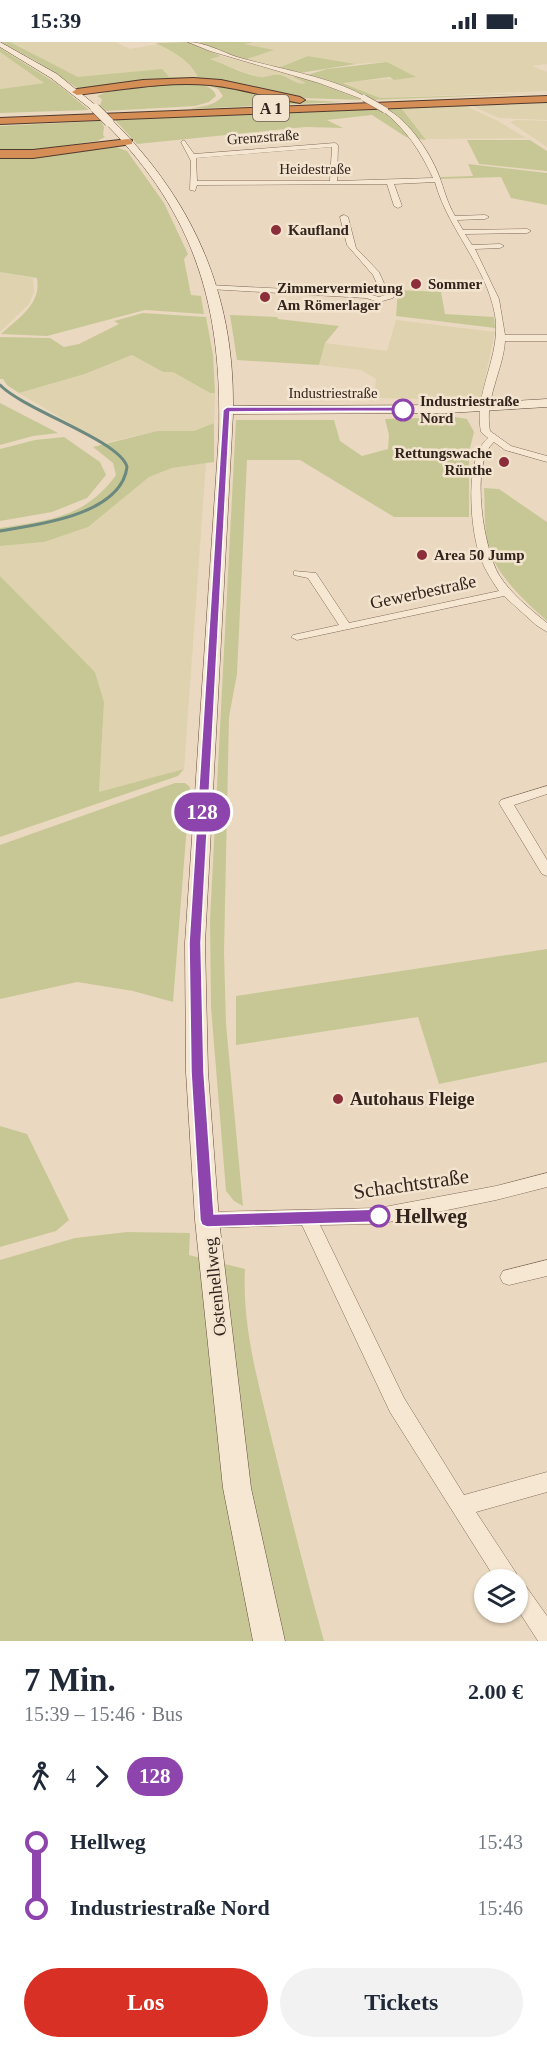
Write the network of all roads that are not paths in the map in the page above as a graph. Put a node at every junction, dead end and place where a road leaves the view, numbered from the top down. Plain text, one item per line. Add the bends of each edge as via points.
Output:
1 (191, 42) edge
2 (0, 44) edge
3 (175, 81) junction
4 (113, 88) junction
5 (101, 92) junction
6 (78, 94) junction
7 (547, 97) edge
8 (92, 106) junction
9 (382, 106) junction
10 (162, 112) junction
11 (0, 121) edge
12 (110, 123) junction
13 (331, 136) dead end
14 (128, 141) junction
15 (184, 141) dead end
16 (102, 142) junction
17 (334, 145) junction
18 (0, 153) edge
19 (193, 156) junction
20 (437, 180) junction
21 (390, 182) junction
22 (192, 183) junction
23 (333, 183) junction
24 (194, 192) dead end
25 (398, 206) dead end
26 (344, 217) dead end
27 (485, 217) dead end
28 (453, 218) junction
29 (527, 231) dead end
30 (461, 232) junction
31 (500, 246) dead end
32 (469, 247) junction
33 (209, 287) junction
34 (501, 338) junction
35 (547, 338) edge
36 (547, 403) edge
37 (484, 408) junction
38 (227, 410) junction
39 (492, 439) junction
40 (547, 459) edge
41 (298, 573) dead end
42 (508, 592) junction
43 (346, 627) junction
44 (547, 629) edge
45 (297, 637) dead end
46 (547, 790) edge
47 (547, 872) edge
48 (547, 1180) edge
49 (307, 1217) junction
50 (207, 1220) junction
51 (547, 1268) edge
52 (509, 1277) dead end
53 (547, 1482) edge
54 (460, 1506) junction
55 (502, 1569) edge
56 (528, 1607) edge
57 (547, 1635) edge
58 (269, 1641) edge

1 - 9 street, bridge via 222,55 317,80
2 - 6 main road, Ostenhellweg
3 - 4 highway
3 - 9 highway via 216,83 306,100
3 - 10 highway via 213,87 219,92 218,99 202,106
4 - 5 highway
4 - 6 highway
5 - 6 highway
5 - 8 highway
6 - 8 main road, Ostenhellweg
7 - 9 highway, A 1
7 - 11 highway, A 1
8 - 12 main road, Ostenhellweg, bridge
9 - 10 highway, A 1
9 - 20 street via 409,131
10 - 11 highway, A 1
12 - 14 main road, Ostenhellweg
12 - 16 highway via 111,135
13 - 17 street
14 - 16 highway
14 - 18 highway via 33,154
14 - 33 main road, Ostenhellweg via 162,182 189,233
15 - 19 street
16 - 18 highway
17 - 19 street, Grenzstraße
17 - 23 street
19 - 22 street
20 - 21 street, Heidestraße
20 - 28 street
21 - 23 street, Heidestraße
21 - 25 street
22 - 23 street, Heidestraße
22 - 24 street
26 - 33 street via 352,248 378,276 389,297 375,300 367,296
27 - 28 street
28 - 30 street
29 - 30 street
30 - 32 street
31 - 32 street
32 - 34 street via 497,297
33 - 38 main road, Ostenhellweg via 221,340
34 - 35 street
34 - 37 street
36 - 37 main road, Industriestraße
37 - 38 main road, Industriestraße
37 - 39 street via 484,426
38 - 50 main road, Ostenhellweg via 195,943 197,1072
39 - 40 street via 507,448
39 - 42 street, Gewerbestraße via 484,444 479,458 480,537 493,574
41 - 43 street via 312,575
42 - 43 street, Gewerbestraße
42 - 44 street, Gewerbestraße
43 - 45 street, Gewerbestraße
46 - 47 street via 506,803
48 - 49 street, Schachtstraße via 413,1211 379,1216
49 - 50 street, Schachtstraße
49 - 54 street via 397,1405
50 - 58 main road, Ostenhellweg via 237,1488
51 - 52 street
53 - 54 street
54 - 55 street
56 - 57 street

